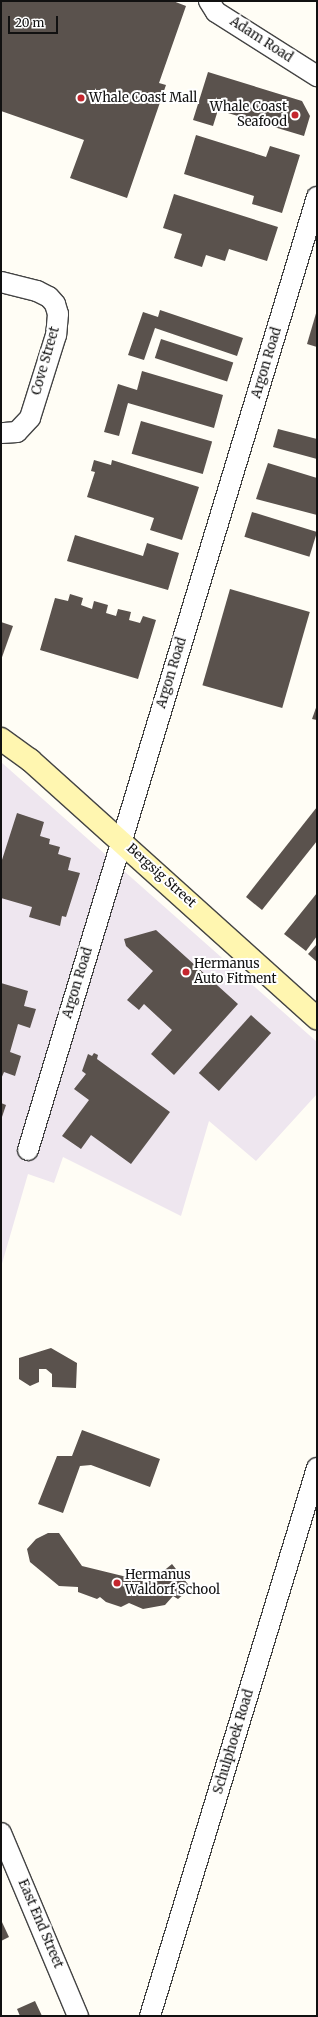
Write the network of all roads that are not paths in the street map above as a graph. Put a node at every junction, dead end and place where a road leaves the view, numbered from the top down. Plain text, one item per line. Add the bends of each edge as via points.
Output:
1 (209, 1) edge
2 (317, 76) edge
3 (317, 197) edge
4 (1, 282) edge
5 (1, 433) edge
6 (1, 739) edge
7 (121, 841) junction
8 (317, 1018) edge
9 (28, 1150) dead end
10 (317, 1468) edge
11 (1, 1833) edge
12 (78, 2016) edge
13 (150, 2016) edge

1 - 2 street, Adam Road via 216,12
3 - 7 street, Argon Road
4 - 5 street, Cove Street via 37,290 48,297 58,314 56,335 30,418 17,432
6 - 7 street, Bergsig Street via 30,760
7 - 8 street, Bergsig Street
7 - 9 street, Argon Road
10 - 13 street, Schulphoek Road
11 - 12 street, East End Street

